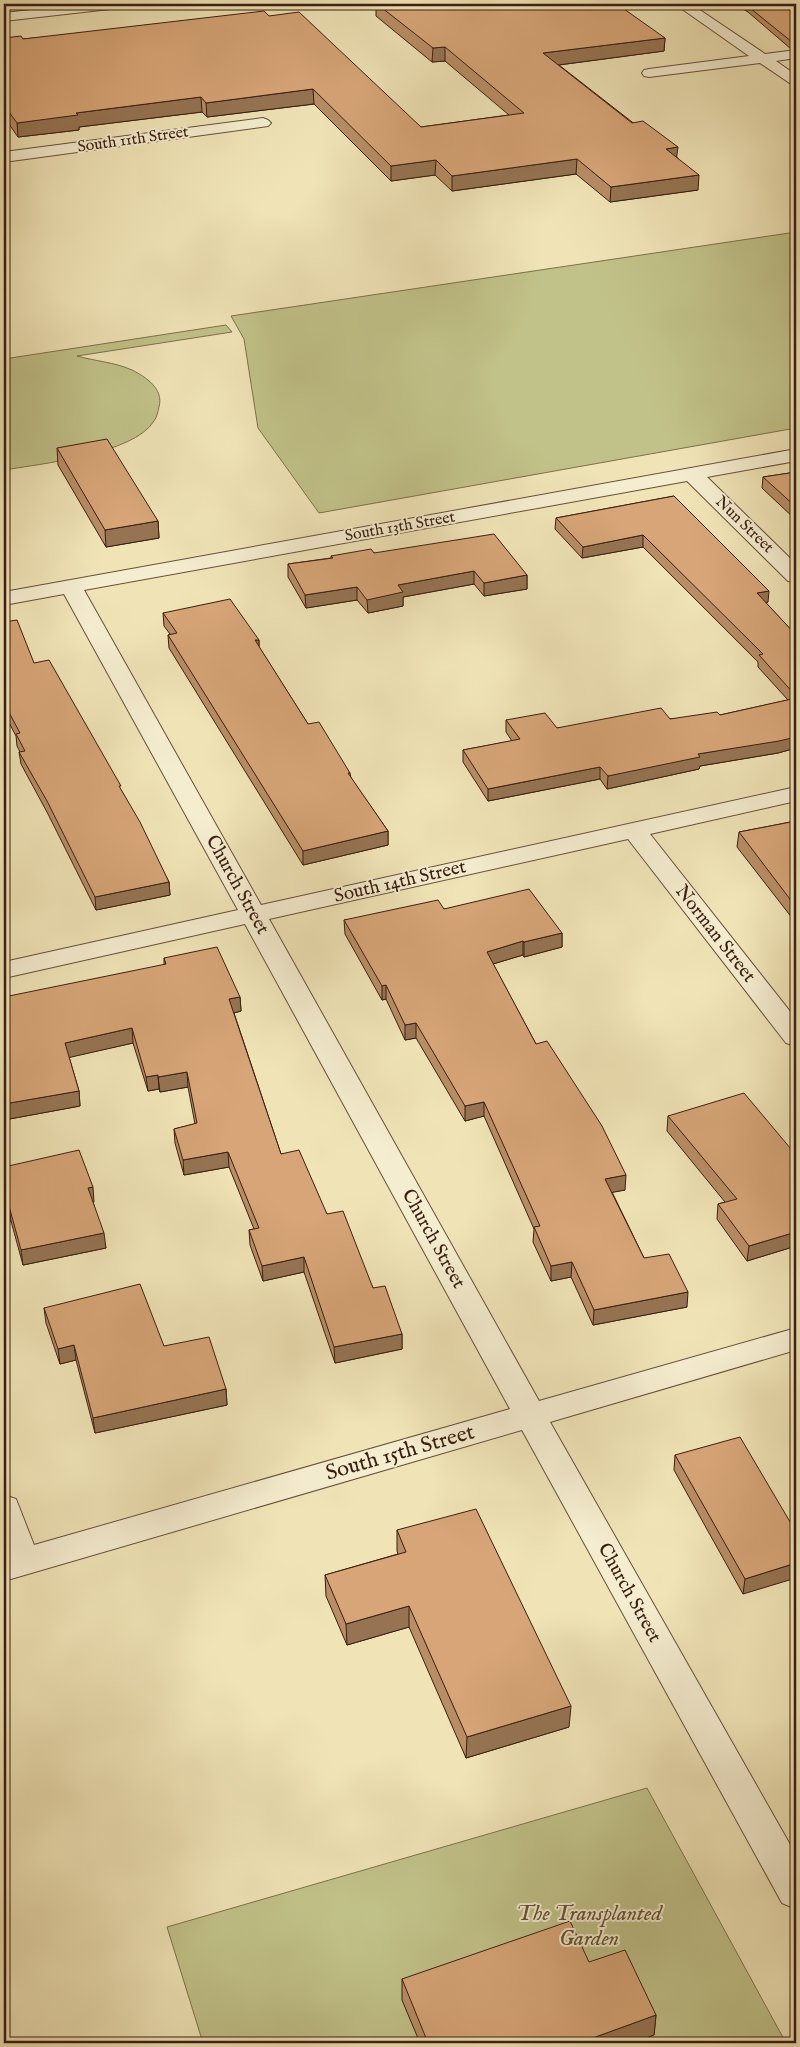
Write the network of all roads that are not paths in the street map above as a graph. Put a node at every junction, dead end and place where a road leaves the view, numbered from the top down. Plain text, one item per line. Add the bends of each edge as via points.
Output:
1 (119, 4) edge
2 (682, 4) edge
3 (4, 17) edge
4 (796, 54) edge
5 (763, 58) junction
6 (649, 73) dead end
7 (796, 81) edge
8 (263, 123) edge
9 (4, 157) edge
10 (796, 456) edge
11 (692, 474) junction
12 (796, 576) edge
13 (71, 586) junction
14 (4, 598) edge
15 (796, 794) edge
16 (634, 830) junction
17 (254, 915) junction
18 (4, 970) edge
19 (796, 1037) edge
20 (796, 1338) edge
21 (530, 1415) junction
22 (4, 1508) edge
23 (13, 1564) edge
24 (796, 1891) edge

1 - 3 street
2 - 5 street
4 - 5 street
5 - 6 street
5 - 7 street
8 - 9 street, South 11th Street
10 - 11 street, South 13th Street
11 - 12 street, Nun Street
11 - 13 street, South 13th Street
13 - 14 street, South 13th Street
13 - 17 street, Church Street
15 - 16 street, South 14th Street
16 - 17 street, South 14th Street
16 - 19 street, Norman Street
17 - 18 street, South 14th Street
17 - 21 street, Church Street
20 - 21 street, South 15th Street
21 - 23 street, South 15th Street
21 - 24 street, Church Street
22 - 23 street

